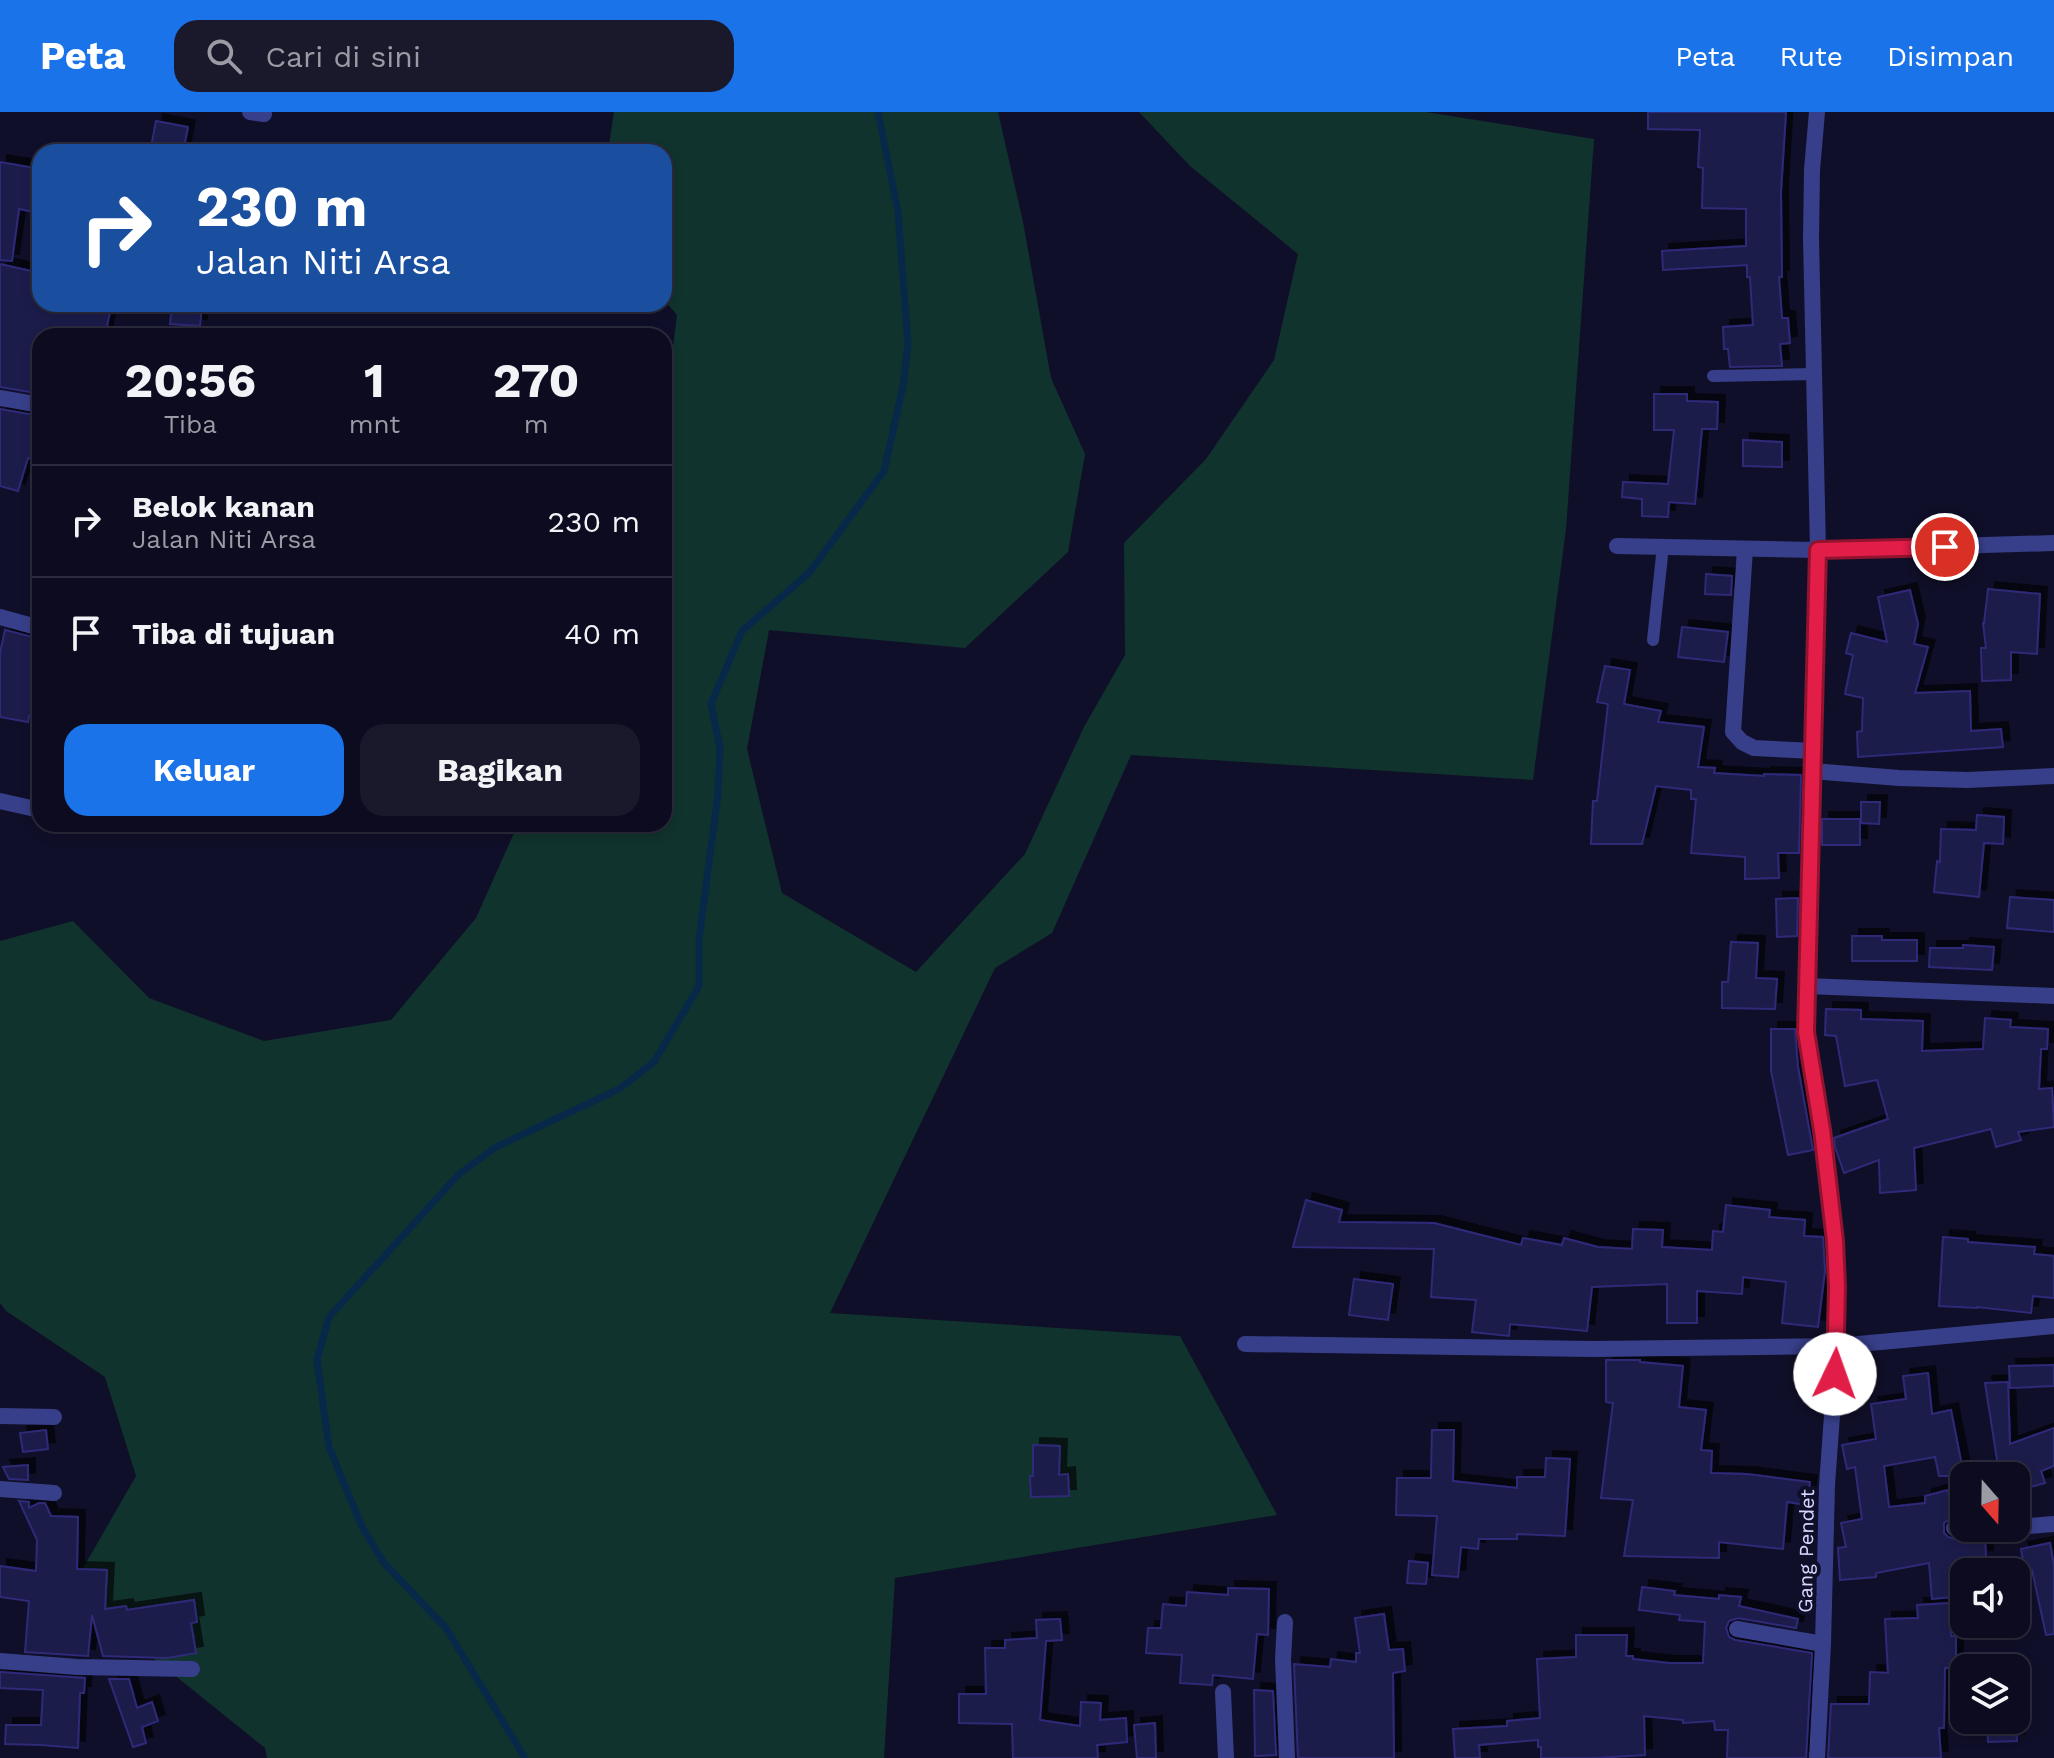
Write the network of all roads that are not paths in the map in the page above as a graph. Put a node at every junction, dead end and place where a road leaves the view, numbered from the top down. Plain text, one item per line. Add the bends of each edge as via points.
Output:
1 (1817, 112) edge
2 (1813, 374) junction
3 (1713, 376) dead end
4 (0, 398) edge
5 (32, 404) edge
6 (2054, 543) edge
7 (1617, 546) dead end
8 (1663, 546) junction
9 (1745, 549) junction
10 (1818, 550) junction
11 (0, 617) edge
12 (32, 626) edge
13 (1653, 640) dead end
14 (1814, 751) junction
15 (1812, 771) junction
16 (2054, 776) edge
17 (0, 801) edge
18 (32, 808) edge
19 (1807, 986) junction
20 (2054, 996) edge
21 (2054, 1326) edge
22 (1245, 1344) dead end
23 (1837, 1346) junction
24 (0, 1416) edge
25 (54, 1417) dead end
26 (0, 1489) edge
27 (54, 1493) dead end
28 (2054, 1524) edge
29 (2030, 1526) edge
30 (1285, 1622) dead end
31 (1737, 1629) dead end
32 (1823, 1644) junction
33 (0, 1661) edge
34 (192, 1669) dead end
35 (1223, 1692) dead end
36 (1226, 1758) edge
37 (1287, 1758) edge
38 (1817, 1758) edge

1 - 2 street, Gang Pendet
2 - 3 lane
2 - 10 street, Gang Pendet
4 - 5 street
6 - 10 street
7 - 8 street
8 - 9 street
8 - 13 lane
9 - 10 street
9 - 14 street via 1733,732 1754,748
10 - 14 street, Gang Pendet
11 - 12 street
14 - 15 street, Gang Pendet
15 - 16 street via 1967,780
15 - 19 street, Gang Pendet
17 - 18 street
19 - 20 street
19 - 23 street, Gang Pendet via 1806,1032 1835,1241
21 - 23 street
22 - 23 street
23 - 32 street, Gang Pendet
24 - 25 street
26 - 27 street
28 - 29 street
30 - 37 street
31 - 32 street
32 - 38 street, Gang Pendet
33 - 34 street
35 - 36 street

